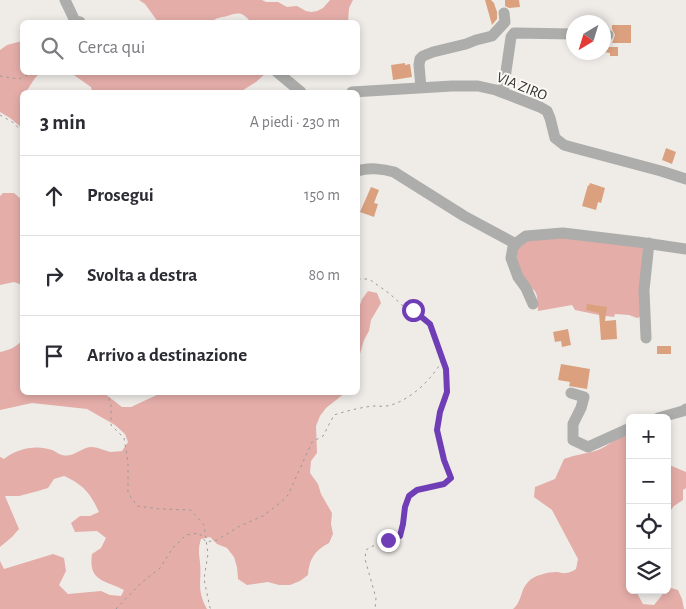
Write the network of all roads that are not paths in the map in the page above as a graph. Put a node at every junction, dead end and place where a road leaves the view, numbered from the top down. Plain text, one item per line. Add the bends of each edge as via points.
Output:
1 (65, 0) edge
2 (504, 13) dead end
3 (77, 20) edge
4 (566, 34) edge
5 (281, 75) edge
6 (421, 88) junction
7 (299, 90) edge
8 (360, 92) edge
9 (503, 92) junction
10 (360, 170) edge
11 (686, 179) edge
12 (649, 243) junction
13 (516, 244) junction
14 (686, 249) edge
15 (533, 304) dead end
16 (646, 338) dead end
17 (571, 393) dead end
18 (686, 409) edge
19 (671, 415) edge
20 (626, 430) edge

1 - 3 street
2 - 6 street via 505,22 492,36 423,56 419,65
4 - 9 street via 514,33
5 - 7 street
6 - 8 street, VIA ZIRO
6 - 9 street, VIA ZIRO via 478,86
9 - 11 street, VIA ZIRO via 547,111 555,138 564,145
10 - 13 street via 394,172
12 - 13 street via 563,233 526,236
12 - 14 street
12 - 16 street via 644,290
13 - 15 street via 511,258
17 - 20 street via 584,397 573,424 573,440 588,447
18 - 19 street

